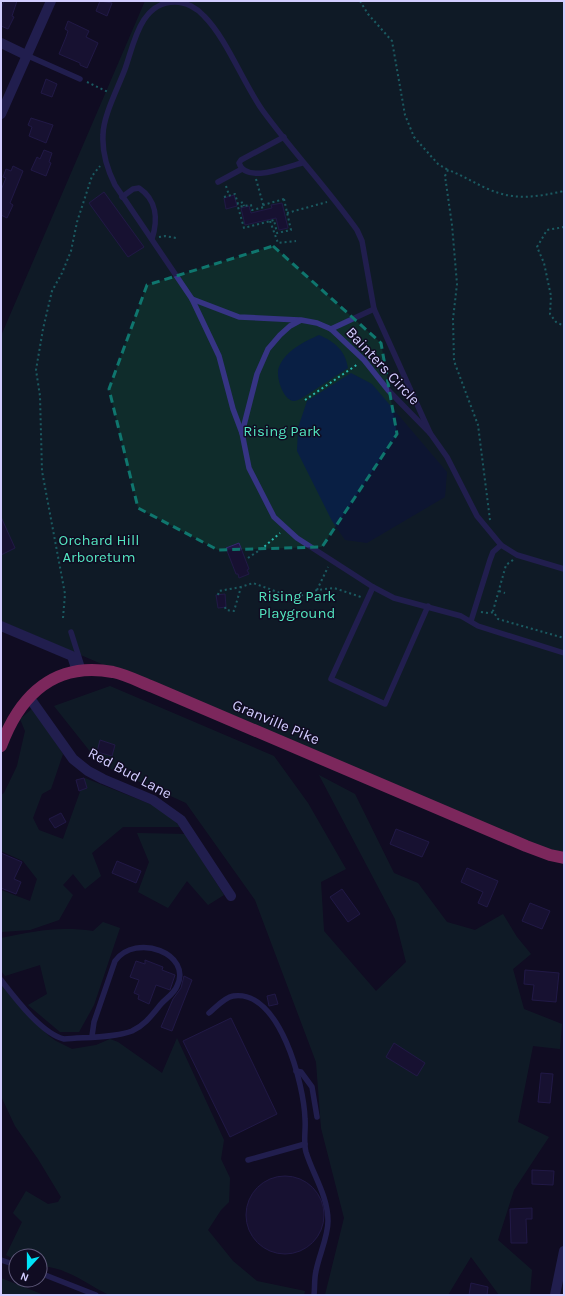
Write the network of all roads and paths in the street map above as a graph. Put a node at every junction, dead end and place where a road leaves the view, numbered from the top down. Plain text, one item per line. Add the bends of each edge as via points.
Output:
1 (51, 1) edge
2 (360, 1) edge
3 (1, 43) edge
4 (26, 55) junction
5 (80, 79) joint
6 (115, 96) junction
7 (1, 114) edge
8 (284, 137) junction
9 (107, 158) junction
10 (302, 163) junction
11 (242, 169) junction
12 (448, 170) junction
13 (255, 174) junction
14 (218, 182) dead end
15 (564, 191) edge
16 (122, 196) junction
17 (224, 197) dead end
18 (333, 199) junction
19 (263, 205) junction
20 (244, 206) junction
21 (287, 213) junction
22 (270, 221) junction
23 (564, 227) edge
24 (165, 236) dead end
25 (176, 238) dead end
26 (152, 239) junction
27 (296, 241) dead end
28 (192, 300) junction
29 (374, 308) junction
30 (301, 320) junction
31 (564, 326) edge
32 (331, 329) junction
33 (364, 360) junction
34 (305, 400) dead end
35 (242, 433) junction
36 (430, 433) junction
37 (285, 528) junction
38 (489, 531) junction
39 (501, 545) junction
40 (519, 556) junction
41 (248, 558) dead end
42 (329, 564) dead end
43 (564, 569) edge
44 (240, 587) junction
45 (373, 587) junction
46 (317, 590) junction
47 (499, 591) junction
48 (505, 593) dead end
49 (218, 595) dead end
50 (366, 599) junction
51 (428, 606) junction
52 (224, 607) dead end
53 (475, 610) junction
54 (494, 612) junction
55 (63, 618) dead end
56 (471, 621) junction
57 (1, 626) edge
58 (71, 632) dead end
59 (564, 638) edge
60 (564, 653) edge
61 (80, 670) junction
62 (29, 697) junction
63 (1, 746) edge
64 (564, 858) edge
65 (231, 896) dead end
66 (1, 980) edge
67 (208, 1013) dead end
68 (92, 1036) junction
69 (296, 1071) junction
70 (317, 1117) dead end
71 (305, 1144) junction
72 (248, 1160) dead end
73 (564, 1250) edge
74 (48, 1276) edge
75 (96, 1295) edge
76 (314, 1295) edge
77 (555, 1295) edge

1 - 4 street
2 - 12 path via 392,41 405,115 414,137 438,164
3 - 4 street
4 - 5 lane
4 - 7 street
5 - 6 path
6 - 8 lane via 144,19 159,5 183,3 205,16 263,110
6 - 9 lane via 103,136
8 - 10 lane
8 - 11 lane via 241,160 239,163
9 - 16 lane via 109,172
9 - 55 path via 92,176 71,251 52,291 36,370 40,396 42,471 65,594
10 - 13 lane
10 - 18 lane
11 - 13 lane via 244,172
11 - 14 lane
12 - 15 path via 489,189 519,197 532,198
12 - 38 path via 445,176 457,284 454,361 478,425
13 - 19 path
16 - 26 lane
16 - 26 lane via 139,188 149,199 157,218
17 - 20 path via 235,194 238,204 243,202
18 - 21 path
18 - 29 lane via 357,230 362,242
19 - 20 path via 264,207 252,210 251,205
19 - 21 path via 284,199
20 - 22 path via 238,207 244,228
21 - 22 path via 291,230 277,233 274,220
22 - 27 path via 278,243
23 - 31 path via 547,230 537,248 544,263 551,296 550,314 556,322
24 - 25 path
26 - 28 lane
28 - 30 lane, Bainters Circle via 239,317
28 - 35 lane via 219,356
29 - 32 lane
29 - 36 lane
30 - 32 lane, Bainters Circle
30 - 35 lane via 290,326 268,349 257,374
32 - 33 lane, Bainters Circle
33 - 34 path
33 - 36 lane, Bainters Circle via 388,390
35 - 37 lane via 250,468 274,517
36 - 38 lane, Bainters Circle via 447,457 477,516
37 - 41 path
37 - 45 lane
38 - 39 lane, Bainters Circle
39 - 40 lane, Bainters Circle
39 - 53 lane via 493,552
40 - 43 lane, Bainters Circle
40 - 47 path via 506,565
42 - 46 path
44 - 46 path via 253,584 294,598
44 - 49 path via 219,591
44 - 52 path via 236,609 231,611
45 - 50 lane
45 - 51 lane via 394,598
46 - 50 path via 334,588
47 - 48 path
47 - 54 path
50 - 51 lane via 331,680 385,704
51 - 56 lane
53 - 54 path
53 - 56 lane
54 - 59 path via 498,619
56 - 60 lane via 478,626
57 - 61 street via 72,656
58 - 61 lane
61 - 62 highway, Granville Pike via 49,680
61 - 64 highway, Granville Pike via 101,670 126,676 526,846
62 - 63 highway, Granville Pike via 19,708
62 - 65 street, Red Bud Lane via 77,762 88,771 154,800 181,820
66 - 68 lane via 23,1008 56,1037 64,1039
67 - 69 lane via 233,996 258,1002 279,1025
68 - 68 lane via 94,1022 115,961 120,954 142,946 169,955 177,963 181,975 177,986 145,1023 120,1034
69 - 70 lane via 301,1072 312,1087
69 - 71 lane via 305,1119
71 - 72 lane
71 - 76 lane via 323,1195 328,1223 316,1272
73 - 77 street
74 - 75 lane

